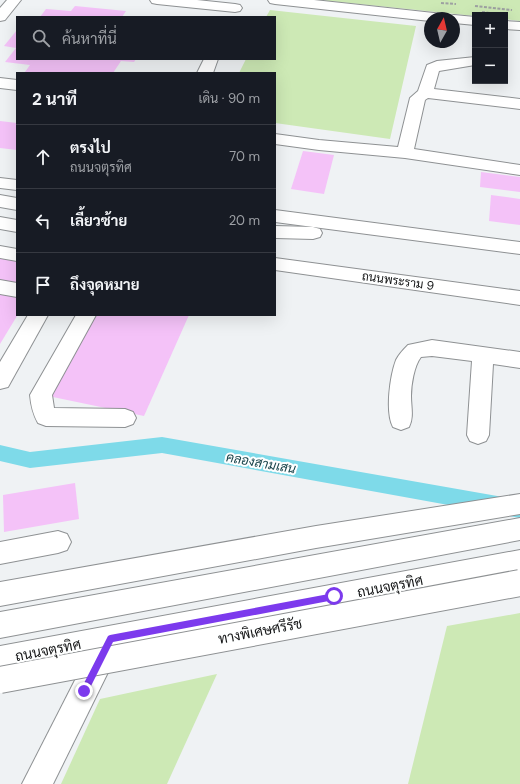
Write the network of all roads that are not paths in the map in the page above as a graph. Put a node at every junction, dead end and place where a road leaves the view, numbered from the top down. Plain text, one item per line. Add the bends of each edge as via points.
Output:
1 (14, 0) edge
2 (157, 0) edge
3 (275, 0) edge
4 (235, 8) edge
5 (424, 16) edge
6 (0, 17) edge
7 (460, 20) edge
8 (472, 22) edge
9 (508, 25) edge
10 (520, 26) edge
11 (211, 60) edge
12 (472, 61) edge
13 (205, 72) edge
14 (0, 83) edge
15 (16, 85) edge
16 (425, 93) junction
17 (520, 104) edge
18 (276, 139) edge
19 (405, 153) junction
20 (520, 170) edge
21 (0, 182) edge
22 (16, 185) edge
23 (0, 201) edge
24 (16, 204) edge
25 (0, 215) edge
26 (276, 216) edge
27 (16, 217) edge
28 (0, 223) edge
29 (16, 226) edge
30 (276, 227) edge
31 (276, 232) edge
32 (314, 234) junction
33 (520, 248) edge
34 (0, 252) edge
35 (276, 252) edge
36 (16, 255) edge
37 (520, 261) edge
38 (276, 264) edge
39 (520, 284) edge
40 (0, 287) edge
41 (16, 290) edge
42 (520, 298) edge
43 (37, 316) edge
44 (85, 316) edge
45 (483, 355) junction
46 (520, 360) edge
47 (0, 381) edge
48 (125, 418) dead end
49 (401, 421) dead end
50 (478, 435) dead end
51 (520, 504) edge
52 (520, 529) edge
53 (58, 542) dead end
54 (0, 553) edge
55 (520, 561) edge
56 (520, 583) edge
57 (0, 594) edge
58 (0, 625) edge
59 (110, 638) junction
60 (0, 659) edge
61 (0, 680) edge
62 (37, 784) edge

1 - 6 main road
2 - 4 main road
3 - 5 main road
7 - 8 main road
9 - 10 main road
11 - 13 main road
12 - 16 main road via 432,68
14 - 15 main road
16 - 17 main road
16 - 19 main road via 418,98
18 - 19 main road
19 - 20 main road
21 - 22 main road
23 - 24 main road
25 - 27 main road
26 - 33 main road
28 - 29 main road
30 - 32 main road
31 - 32 main road
32 - 37 main road
34 - 36 main road
35 - 39 main road, ถนนพระราม 9
38 - 42 main road, ถนนพระราม 9
40 - 41 main road
43 - 47 main road
44 - 48 main road via 42,395 42,407 46,417
45 - 46 main road
45 - 49 main road via 432,348 415,350 407,360 400,394
45 - 50 main road
51 - 57 main road via 316,537
52 - 58 main road
53 - 54 main road
55 - 59 main road, ถนนจตุรทิศ
56 - 61 main road, ทางพิเศษศรีรัช, bridge
59 - 60 main road, ถนนจตุรทิศ
59 - 62 main road

